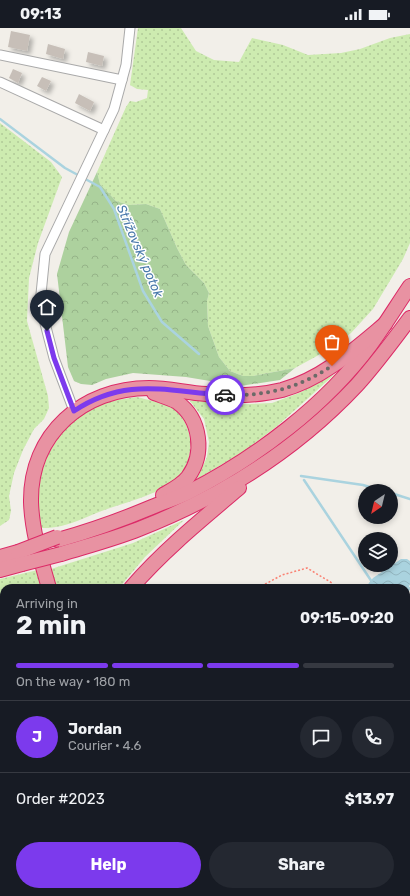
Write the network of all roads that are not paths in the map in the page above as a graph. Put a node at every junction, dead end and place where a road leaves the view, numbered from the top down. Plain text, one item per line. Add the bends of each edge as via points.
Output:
1 (130, 28) edge
2 (0, 55) edge
3 (122, 80) junction
4 (0, 82) edge
5 (104, 130) junction
6 (410, 286) edge
7 (410, 318) edge
8 (385, 324) junction
9 (118, 392) junction
10 (74, 411) junction
11 (276, 456) junction
12 (58, 544) junction
13 (0, 557) edge
14 (20, 558) junction
15 (0, 570) edge
16 (48, 584) edge
17 (134, 584) edge

1 - 3 street
2 - 3 street
3 - 5 street via 114,109
4 - 5 street
5 - 10 street via 45,254 40,304 54,358
6 - 8 highway
7 - 11 highway via 357,384 319,421
8 - 9 highway via 332,366 311,379 281,390 226,395 151,388
8 - 12 highway via 345,375 308,412 270,443 188,493
9 - 10 highway via 95,399
9 - 12 highway via 152,393 177,403 192,420 196,429 196,461 188,477 172,490
10 - 16 highway via 58,426 45,445 32,486 34,529
11 - 12 highway via 229,487 173,516 131,532
11 - 17 highway via 199,521 150,566
12 - 14 highway, bridge
13 - 14 highway
14 - 15 highway

